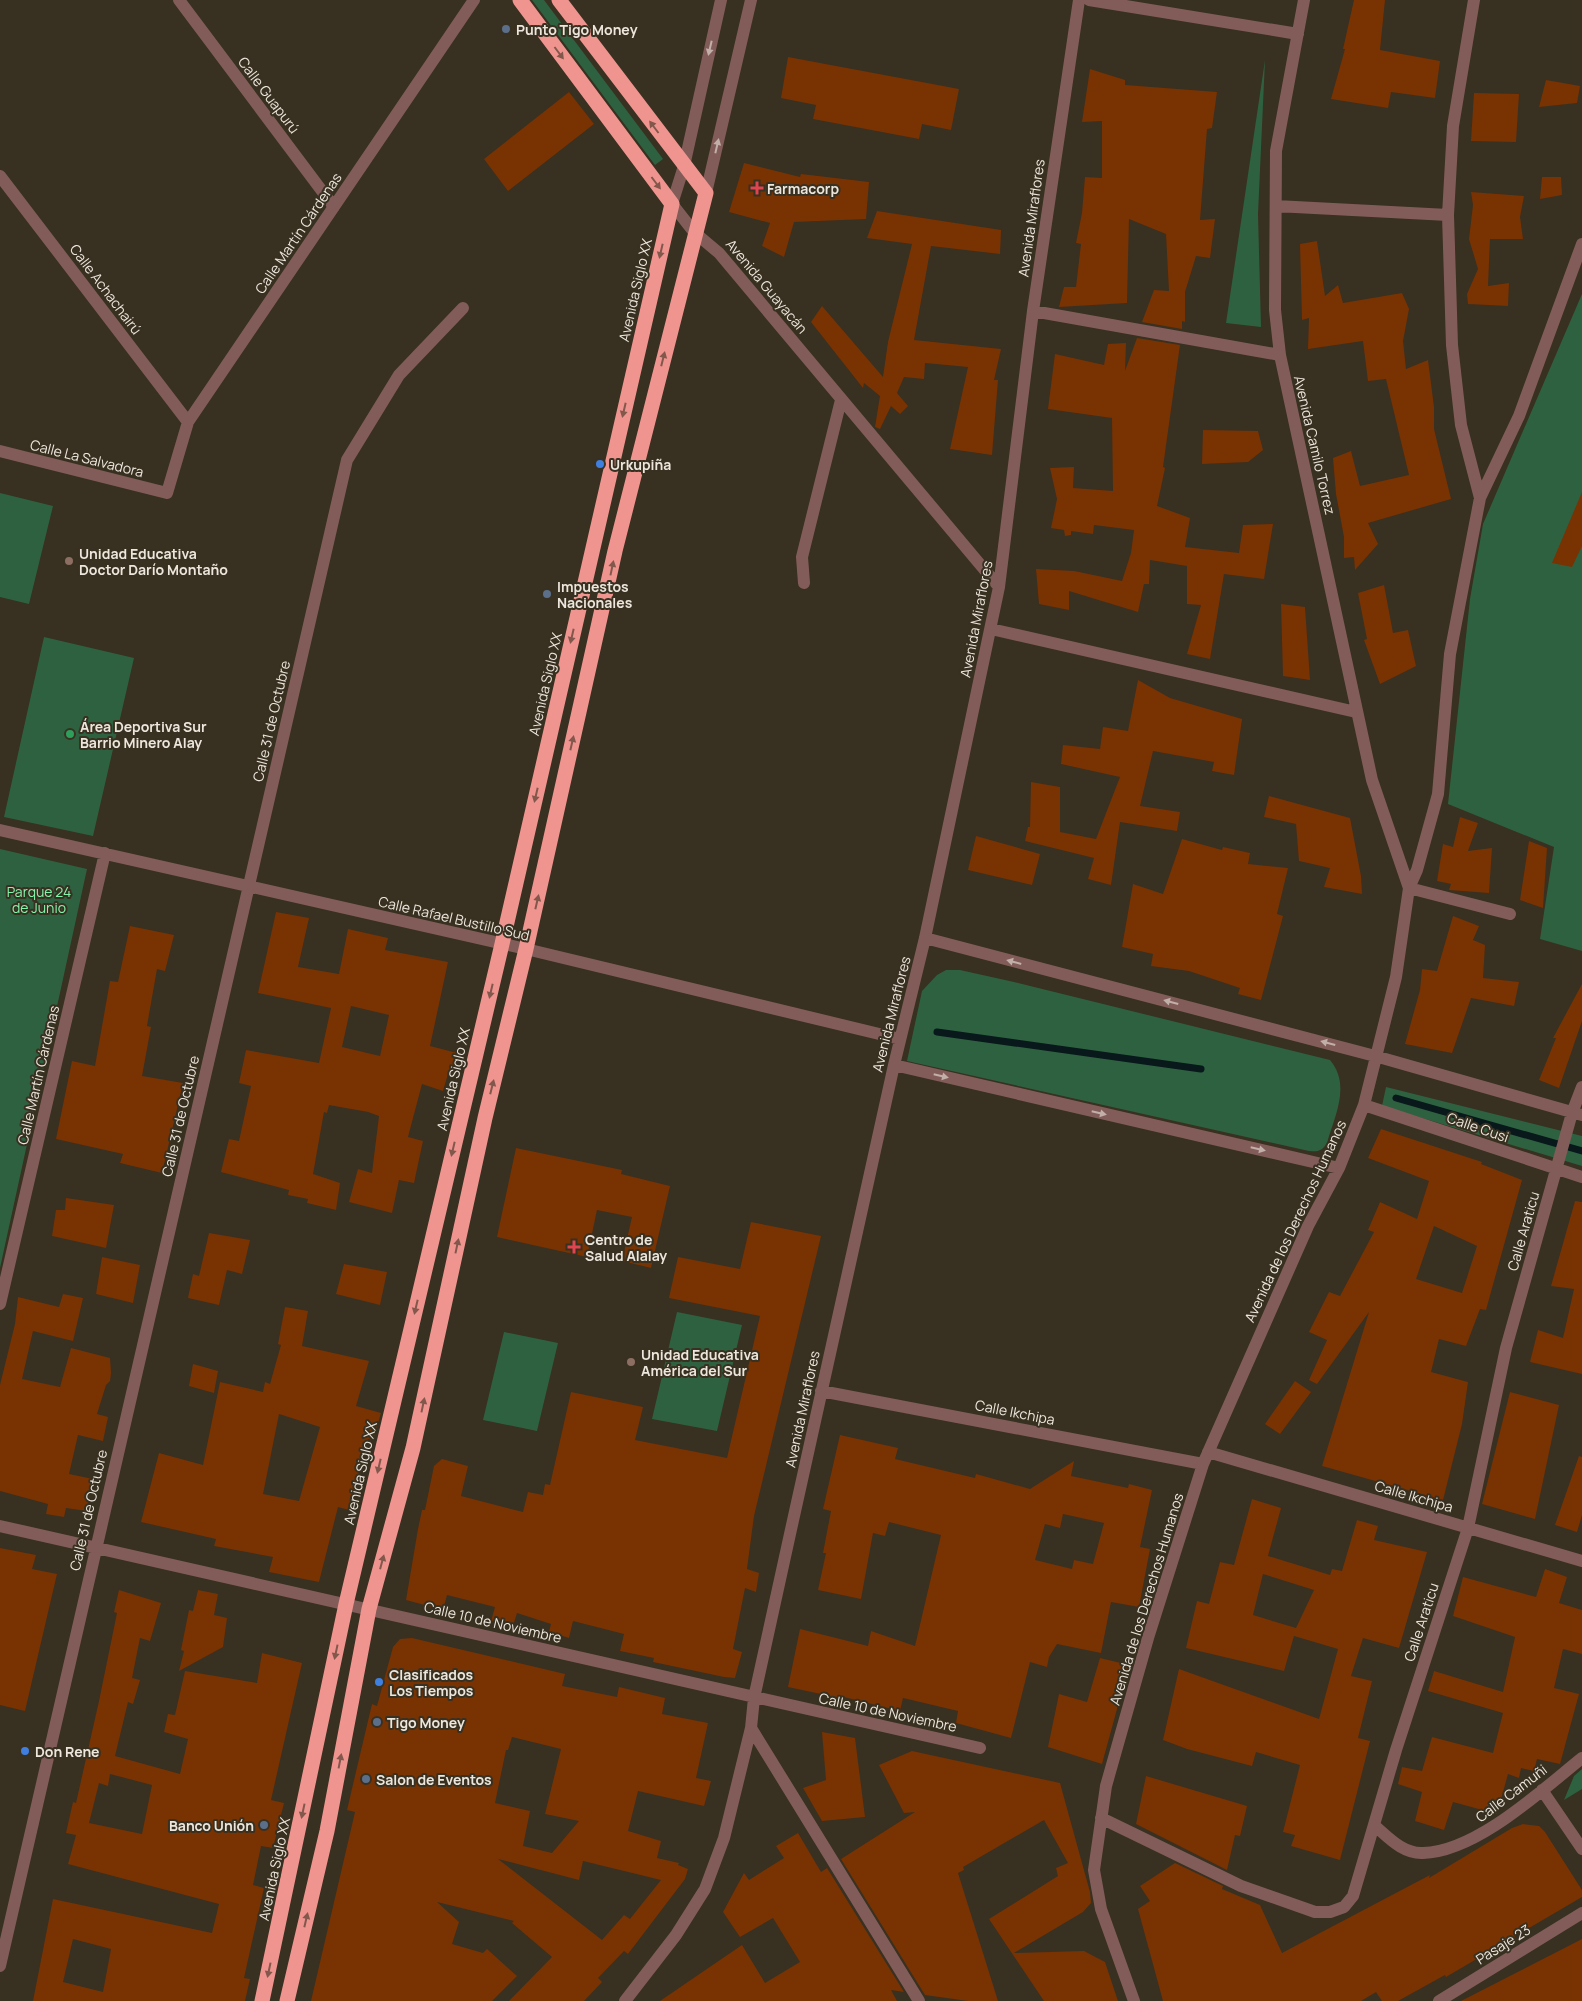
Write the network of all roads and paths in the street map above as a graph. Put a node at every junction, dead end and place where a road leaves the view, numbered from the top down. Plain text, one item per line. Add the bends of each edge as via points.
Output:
1 (179, 0) edge
2 (474, 0) edge
3 (520, 0) edge
4 (559, 0) edge
5 (721, 0) edge
6 (751, 0) edge
7 (1079, 0) edge
8 (1089, 0) edge
9 (1304, 0) edge
10 (1474, 0) edge
11 (1298, 34) junction
12 (684, 166) junction
13 (0, 176) edge
14 (706, 193) junction
15 (672, 204) junction
16 (1276, 206) junction
17 (334, 207) junction
18 (1448, 215) junction
19 (694, 232) junction
20 (1582, 244) edge
21 (463, 308) dead end
22 (1033, 311) junction
23 (1280, 355) junction
24 (841, 400) junction
25 (188, 422) junction
26 (0, 451) edge
27 (167, 493) joint
28 (1480, 498) junction
29 (804, 583) dead end
30 (999, 587) junction
31 (991, 629) junction
32 (1356, 712) junction
33 (0, 830) edge
34 (106, 853) junction
35 (248, 887) junction
36 (1409, 888) junction
37 (1510, 914) dead end
38 (925, 938) junction
39 (502, 944) junction
40 (526, 949) junction
41 (900, 1039) junction
42 (1375, 1056) junction
43 (894, 1065) junction
44 (1582, 1088) edge
45 (1364, 1105) junction
46 (1577, 1114) edge
47 (1339, 1168) junction
48 (1556, 1169) junction
49 (1582, 1177) edge
50 (0, 1304) edge
51 (821, 1391) junction
52 (1206, 1458) junction
53 (0, 1526) edge
54 (1468, 1528) junction
55 (95, 1548) junction
56 (1582, 1561) edge
57 (346, 1604) junction
58 (369, 1609) junction
59 (754, 1698) junction
60 (751, 1728) junction
61 (980, 1748) dead end
62 (1582, 1758) edge
63 (1542, 1790) junction
64 (1101, 1818) junction
65 (1375, 1826) junction
66 (1582, 1849) edge
67 (1582, 1913) edge
68 (0, 1966) edge
69 (262, 2001) edge
70 (286, 2001) edge
71 (625, 2001) edge
72 (919, 2001) edge
73 (1134, 2001) edge
74 (1439, 2001) edge

1 - 17 street, Calle Guapurú
2 - 17 street, Calle Martín Cárdenas
3 -> 15 highway, Avenida Guayacán
12 -> 4 highway
5 -> 12 street, Avenida Siglo XX
14 -> 6 street
7 - 22 street, Avenida Miraflores
8 - 11 street
9 - 11 street, Avenida Camilo Torrez
10 - 18 street via 1453,126
11 - 16 street, Avenida Camilo Torrez via 1276,152
12 - 14 highway
12 - 15 street, Avenida Siglo XX
13 - 25 street, Calle Achachairú
14 - 19 highway
15 - 19 street, Avenida Guayacán
15 -> 39 highway, Avenida Siglo XX
16 - 18 street
16 - 23 street, Avenida Camilo Torrez via 1275,310
17 - 25 street, Calle Martín Cárdenas
18 - 28 street via 1452,345 1461,425
19 - 24 street, Avenida Guayacán via 719,253
40 -> 19 highway via 615,551
20 - 28 street, Avenida de los Derechos Humanos via 1519,416
21 - 35 street, Calle 31 de Octubre via 399,375 347,460
22 - 23 street
22 - 30 street, Avenida Miraflores
23 - 32 street, Avenida Camilo Torrez
24 - 29 street via 802,556
24 - 30 street, Avenida Guayacán
25 - 27 street, Calle Martín Cárdenas
26 - 27 street, Calle La Salvadora
28 - 36 street, Avenida de los Derechos Humanos via 1450,654 1438,794
30 - 31 street, Avenida Miraflores
31 - 32 street
31 - 38 street, Avenida Miraflores
32 - 36 street, Avenida Camilo Torrez via 1372,780
33 - 34 street, Calle Rafael Bustillo Sud
34 - 35 street, Calle Rafael Bustillo Sud
34 - 50 street, Calle Martín Cárdenas
35 - 39 street, Calle Rafael Bustillo Sud
35 - 55 street, Calle 31 de Octubre
36 - 37 street
36 - 42 street, Avenida de los Derechos Humanos via 1396,977
38 - 41 street, Avenida Miraflores
42 -> 38 street
39 - 40 street, Calle Rafael Bustillo Sud
39 -> 57 highway, Avenida Siglo XX
40 - 41 street, Calle Rafael Bustillo Sud
58 -> 40 highway via 413,1448 485,1118
41 - 43 street, Avenida Miraflores
42 - 45 street, Avenida de los Derechos Humanos
42 - 46 street
43 -> 47 street
43 - 51 street, Avenida Miraflores
44 - 46 street, Calle Araticu
45 - 47 street, Avenida de los Derechos Humanos
45 - 48 street, Calle Cusi
46 - 48 street, Calle Araticu
47 - 52 street, Avenida de los Derechos Humanos via 1308,1226
48 - 49 street, Calle Cusi
48 - 54 street, Calle Araticu via 1506,1348
51 - 52 street, Calle Ikchipa
51 - 59 street, Avenida Miraflores
52 - 54 street, Calle Ikchipa
52 - 64 street, Avenida de los Derechos Humanos via 1148,1638 1106,1786
53 - 55 street, Calle 10 de Noviembre
54 - 56 street, Calle Ikchipa
54 - 65 street, Calle Araticu via 1396,1750
55 - 57 street, Calle 10 de Noviembre
55 - 68 street, Calle 31 de Octubre
57 - 58 street, Calle 10 de Noviembre
57 -> 69 highway, Avenida Siglo XX
58 - 59 street, Calle 10 de Noviembre
70 -> 58 highway via 327,1831
59 - 60 street, Avenida Miraflores
59 - 61 street, Calle 10 de Noviembre
60 - 71 street, Avenida Miraflores via 724,1838 705,1889 676,1935
60 - 72 street
62 - 63 street, Calle Camuñi
63 - 65 street, Calle Camuñi via 1482,1835 1446,1849 1422,1854 1399,1847
63 - 66 street
64 - 65 street, Calle Araticu via 1241,1886 1315,1912 1337,1910 1353,1896
64 - 73 street, Avenida de los Derechos Humanos via 1095,1878 1101,1909
67 - 74 street, Pasaje 23

